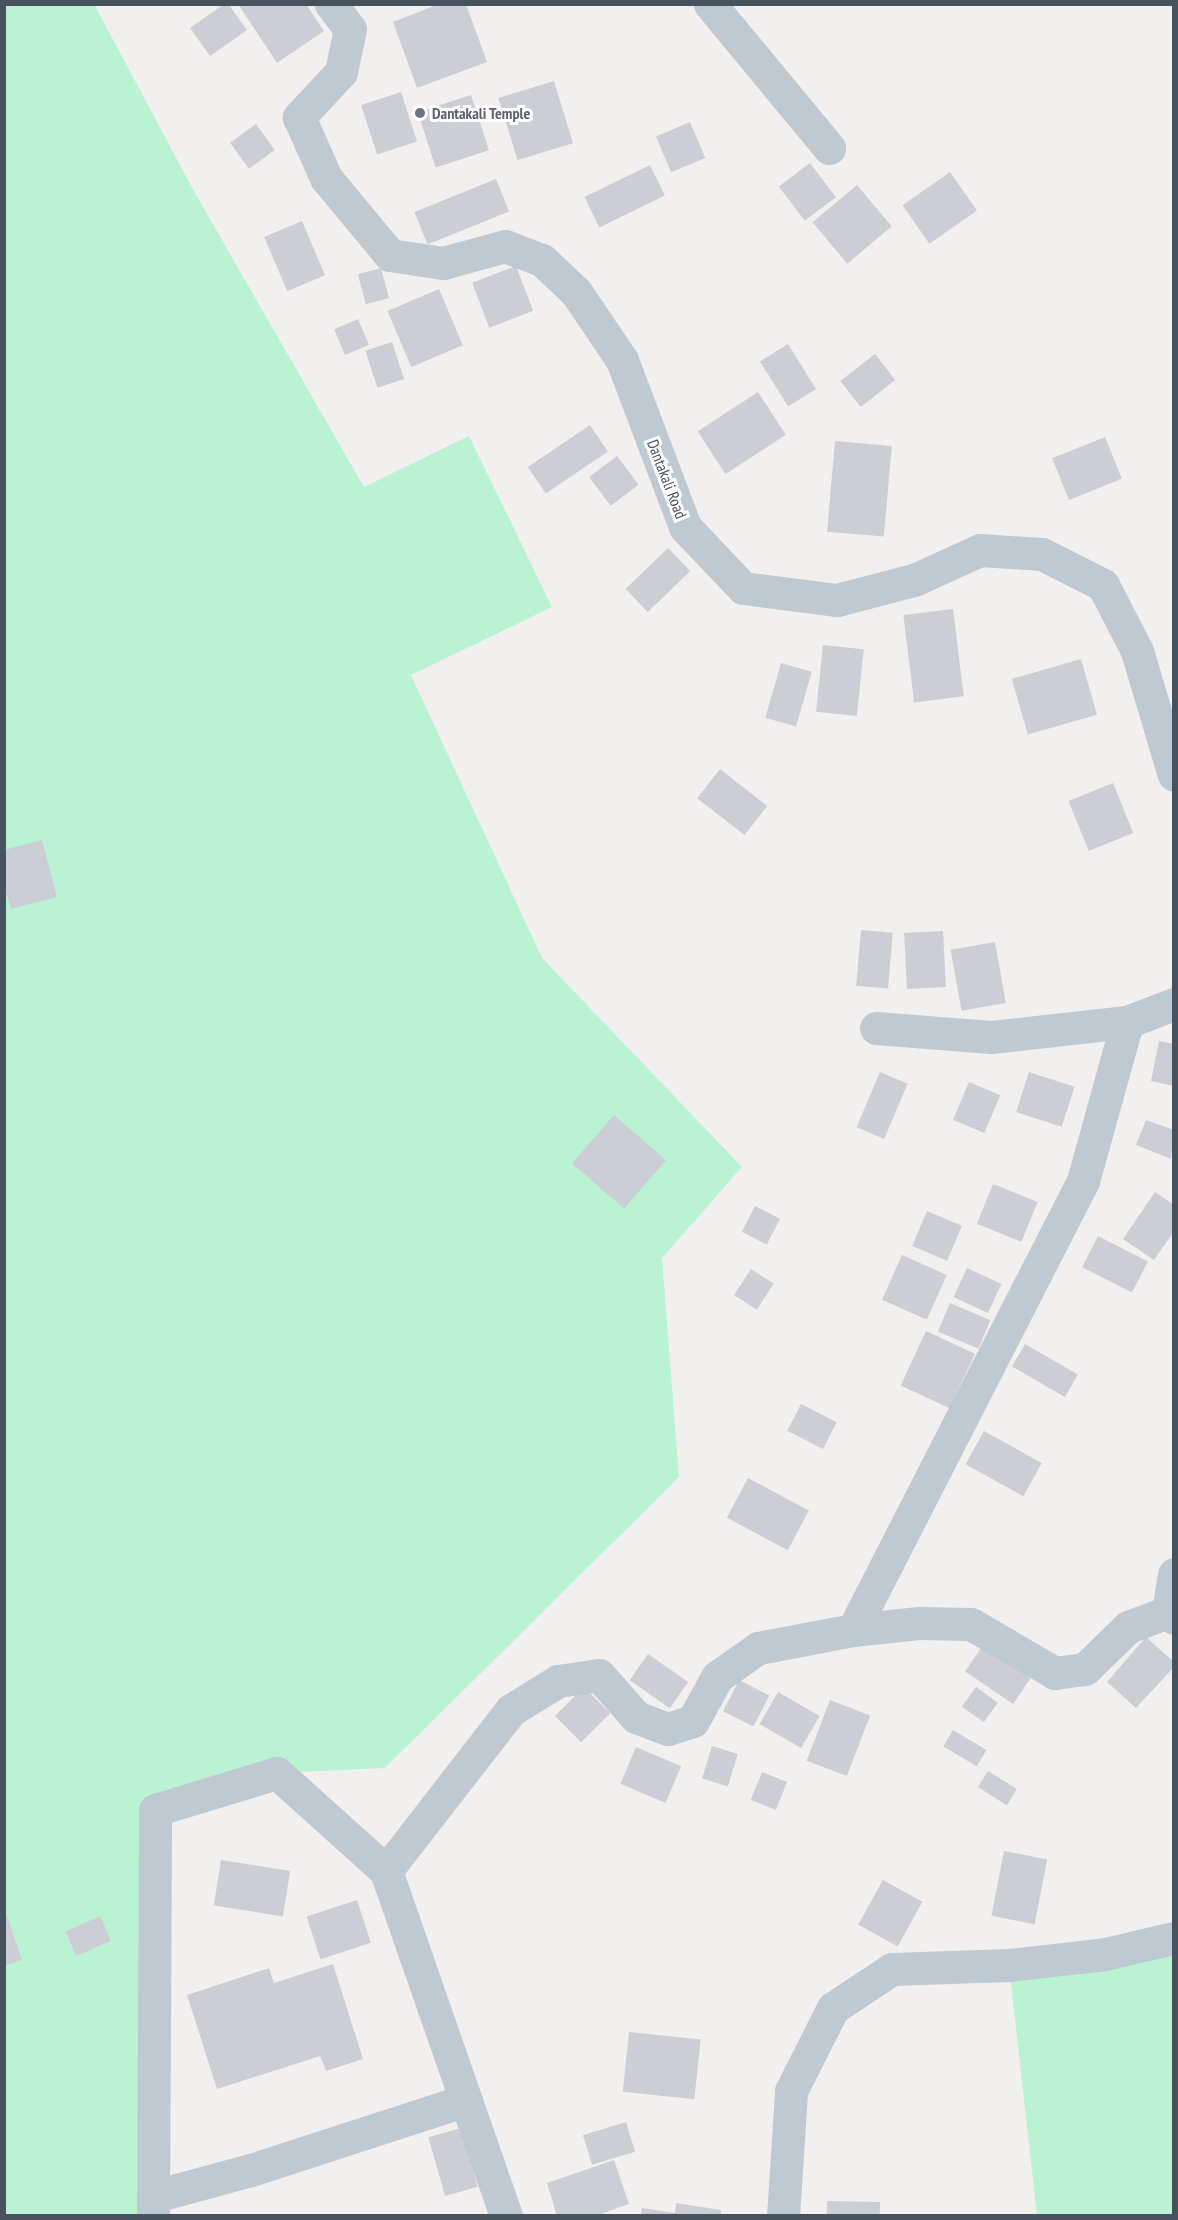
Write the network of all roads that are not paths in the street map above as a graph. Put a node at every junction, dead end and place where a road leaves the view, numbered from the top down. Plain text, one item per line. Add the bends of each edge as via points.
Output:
1 (331, 4) edge
2 (710, 4) edge
3 (829, 148) dead end
4 (1173, 775) edge
5 (1173, 1004) edge
6 (1127, 1022) junction
7 (876, 1028) dead end
8 (1173, 1574) edge
9 (1171, 1615) edge
10 (853, 1630) junction
11 (386, 1871) junction
12 (1173, 1938) edge
13 (465, 2100) junction
14 (154, 2206) edge
15 (506, 2216) edge
16 (783, 2216) edge

1 - 4 street, Dantakali Road via 350,29 341,72 299,117 326,178 390,255 443,263 506,246 542,260 576,292 622,360 685,527 743,588 837,600 914,580 980,550 1042,554 1103,585 1137,651
2 - 3 street
5 - 6 street
6 - 7 street via 991,1037
6 - 10 street via 1083,1181
8 - 9 street
9 - 10 street via 1128,1627 1085,1669 1055,1673 971,1624 919,1623
10 - 11 street via 758,1648 717,1677 693,1721 668,1729 636,1717 599,1675 558,1681 511,1710
11 - 13 street
11 - 14 street via 277,1773 155,1810
12 - 16 street via 1105,1954 1009,1965 892,1970 832,2008 791,2091
13 - 14 street
13 - 15 street

